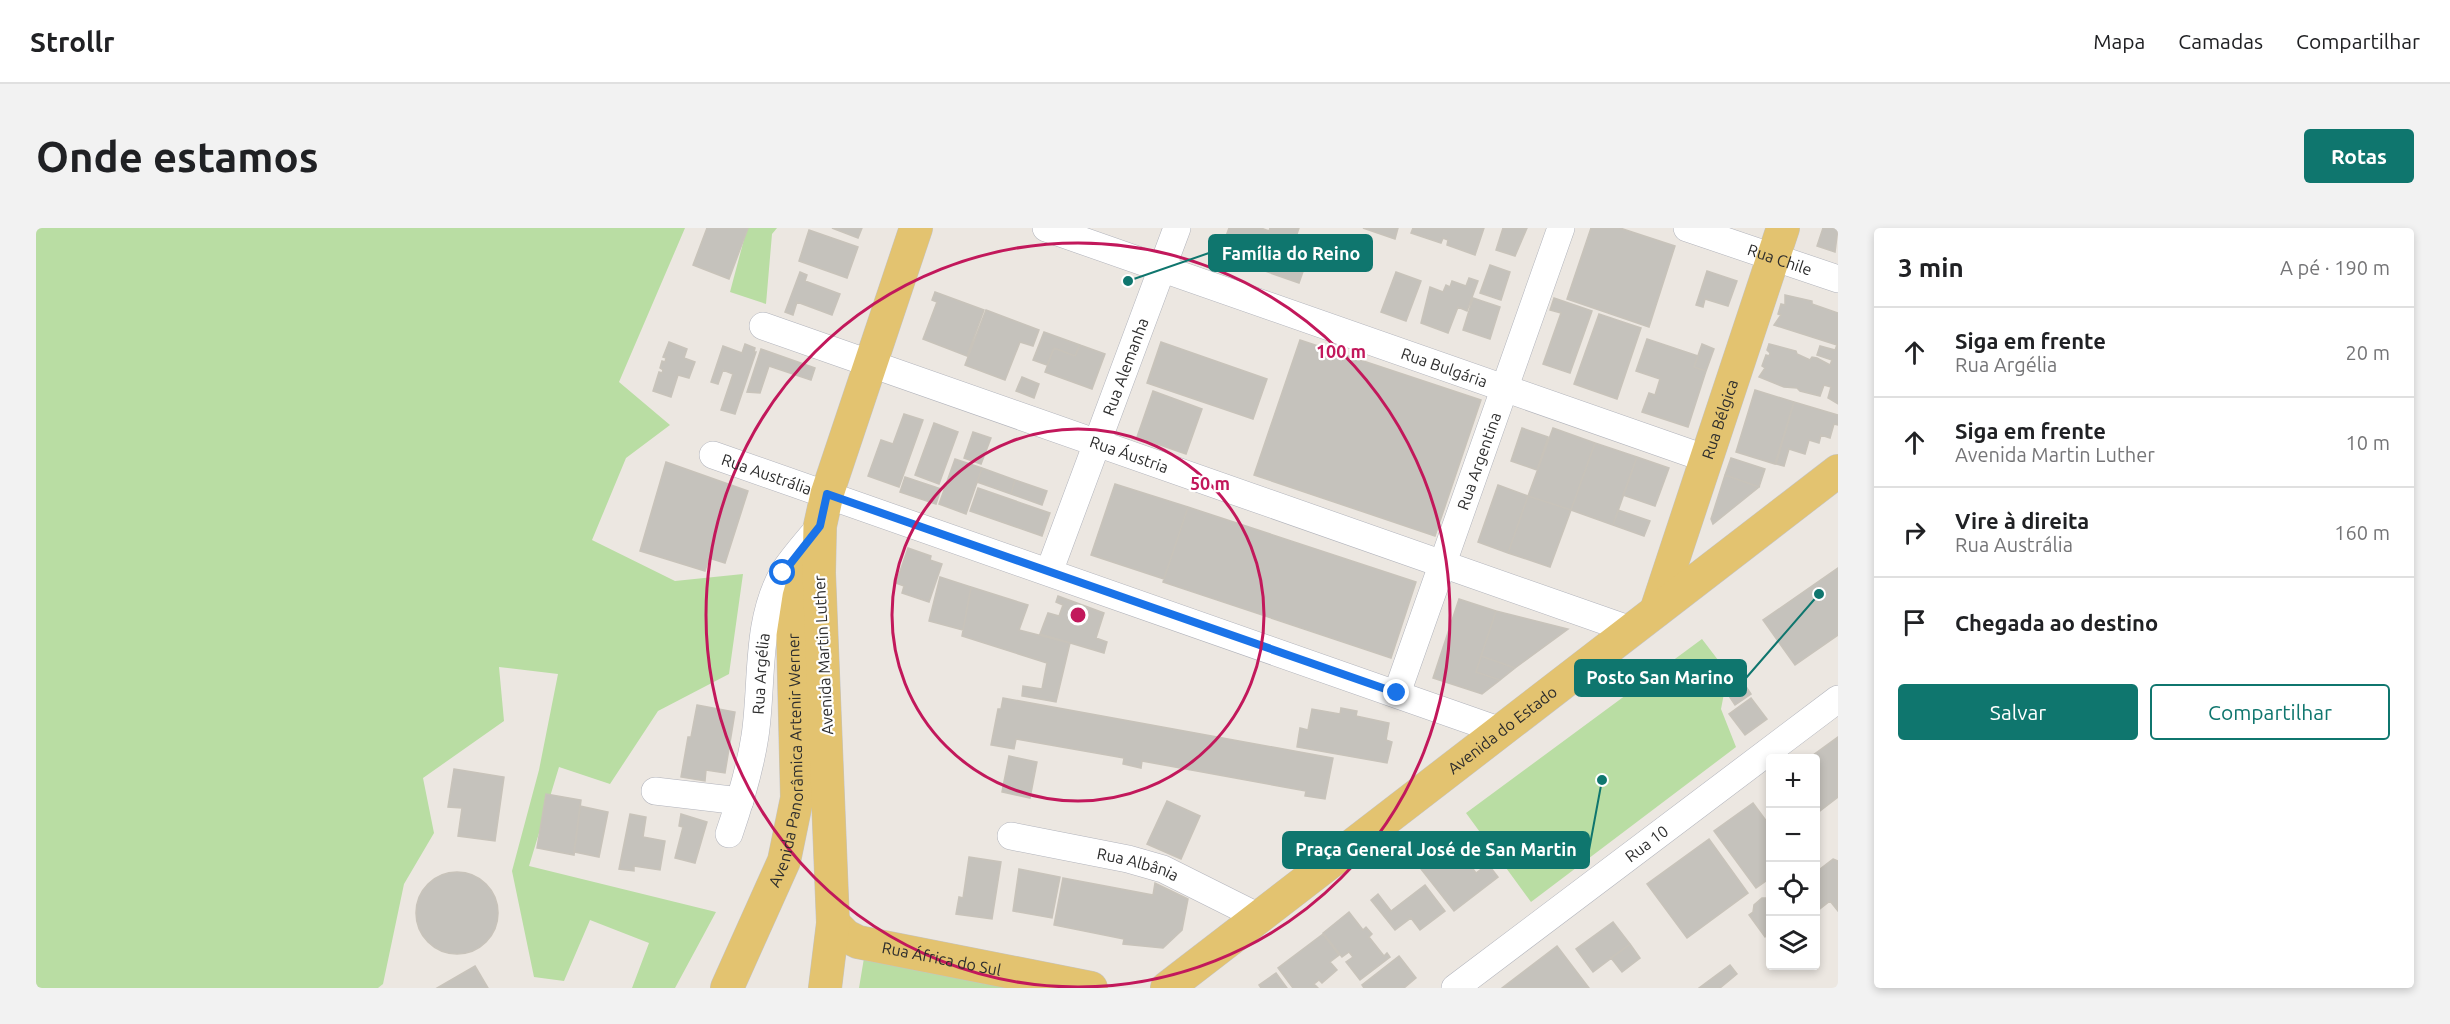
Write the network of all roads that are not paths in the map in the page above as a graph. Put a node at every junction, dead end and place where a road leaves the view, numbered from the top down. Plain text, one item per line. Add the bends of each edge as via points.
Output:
1 (916, 228) edge
2 (1046, 228) edge
3 (1177, 228) edge
4 (1561, 228) edge
5 (1687, 228) edge
6 (1778, 243) edge
7 (1162, 269) junction
8 (1838, 279) edge
9 (763, 326) dead end
10 (870, 363) junction
11 (1504, 388) junction
12 (1097, 442) junction
13 (713, 455) dead end
14 (1707, 459) junction
15 (1838, 471) edge
16 (827, 494) junction
17 (820, 526) junction
18 (1442, 563) junction
19 (1049, 572) junction
20 (1644, 620) junction
21 (1397, 693) junction
22 (1838, 699) edge
23 (1501, 731) junction
24 (655, 791) dead end
25 (740, 801) junction
26 (729, 834) dead end
27 (1011, 836) dead end
28 (1258, 917) junction
29 (833, 923) junction
30 (727, 988) edge
31 (825, 988) edge
32 (1091, 988) edge
33 (1167, 988) edge
34 (1455, 988) edge

1 - 10 main road, Avenida Martin Luther
2 - 7 street, Rua Bulgária
3 - 7 street, Rua Alemanha
4 - 11 street, Rua Argentina
5 - 6 street, Rua Chile
6 - 8 street, Rua Chile
6 - 14 main road, Rua Bélgica
7 - 11 street, Rua Bulgária
7 - 12 street, Rua Alemanha
9 - 10 street, Rua Áustria
10 - 12 street, Rua Áustria
10 - 16 main road, Avenida Martin Luther
11 - 14 street, Rua Bulgária
11 - 18 street, Rua Argentina
12 - 18 street, Rua Áustria
12 - 19 street, Rua Alemanha
13 - 16 street, Rua Austrália
14 - 20 main road, Rua Bélgica
15 - 20 main road, Avenida do Estado
16 - 17 main road, Avenida Martin Luther
16 - 19 street, Rua Austrália
17 - 25 street, Rua Argélia via 783,573 770,608 763,640 755,735
17 - 29 main road, Avenida Martin Luther
17 - 30 main road, Avenida Panorâmica Artenir Werner via 799,597 793,636 797,798 793,819 784,861
18 - 20 street, Rua Áustria
18 - 21 street, Rua Argentina
19 - 21 street, Rua Austrália
20 - 23 main road, Avenida do Estado
21 - 23 street, Rua Austrália
22 - 34 street, Rua 10
23 - 28 main road, Avenida do Estado
24 - 25 street
25 - 26 street, Rua Argélia
27 - 28 street, Rua Albânia via 1163,869
28 - 33 main road, Avenida do Estado
29 - 31 main road, Avenida Martin Luther
29 - 32 main road, Rua África do Sul via 858,942

